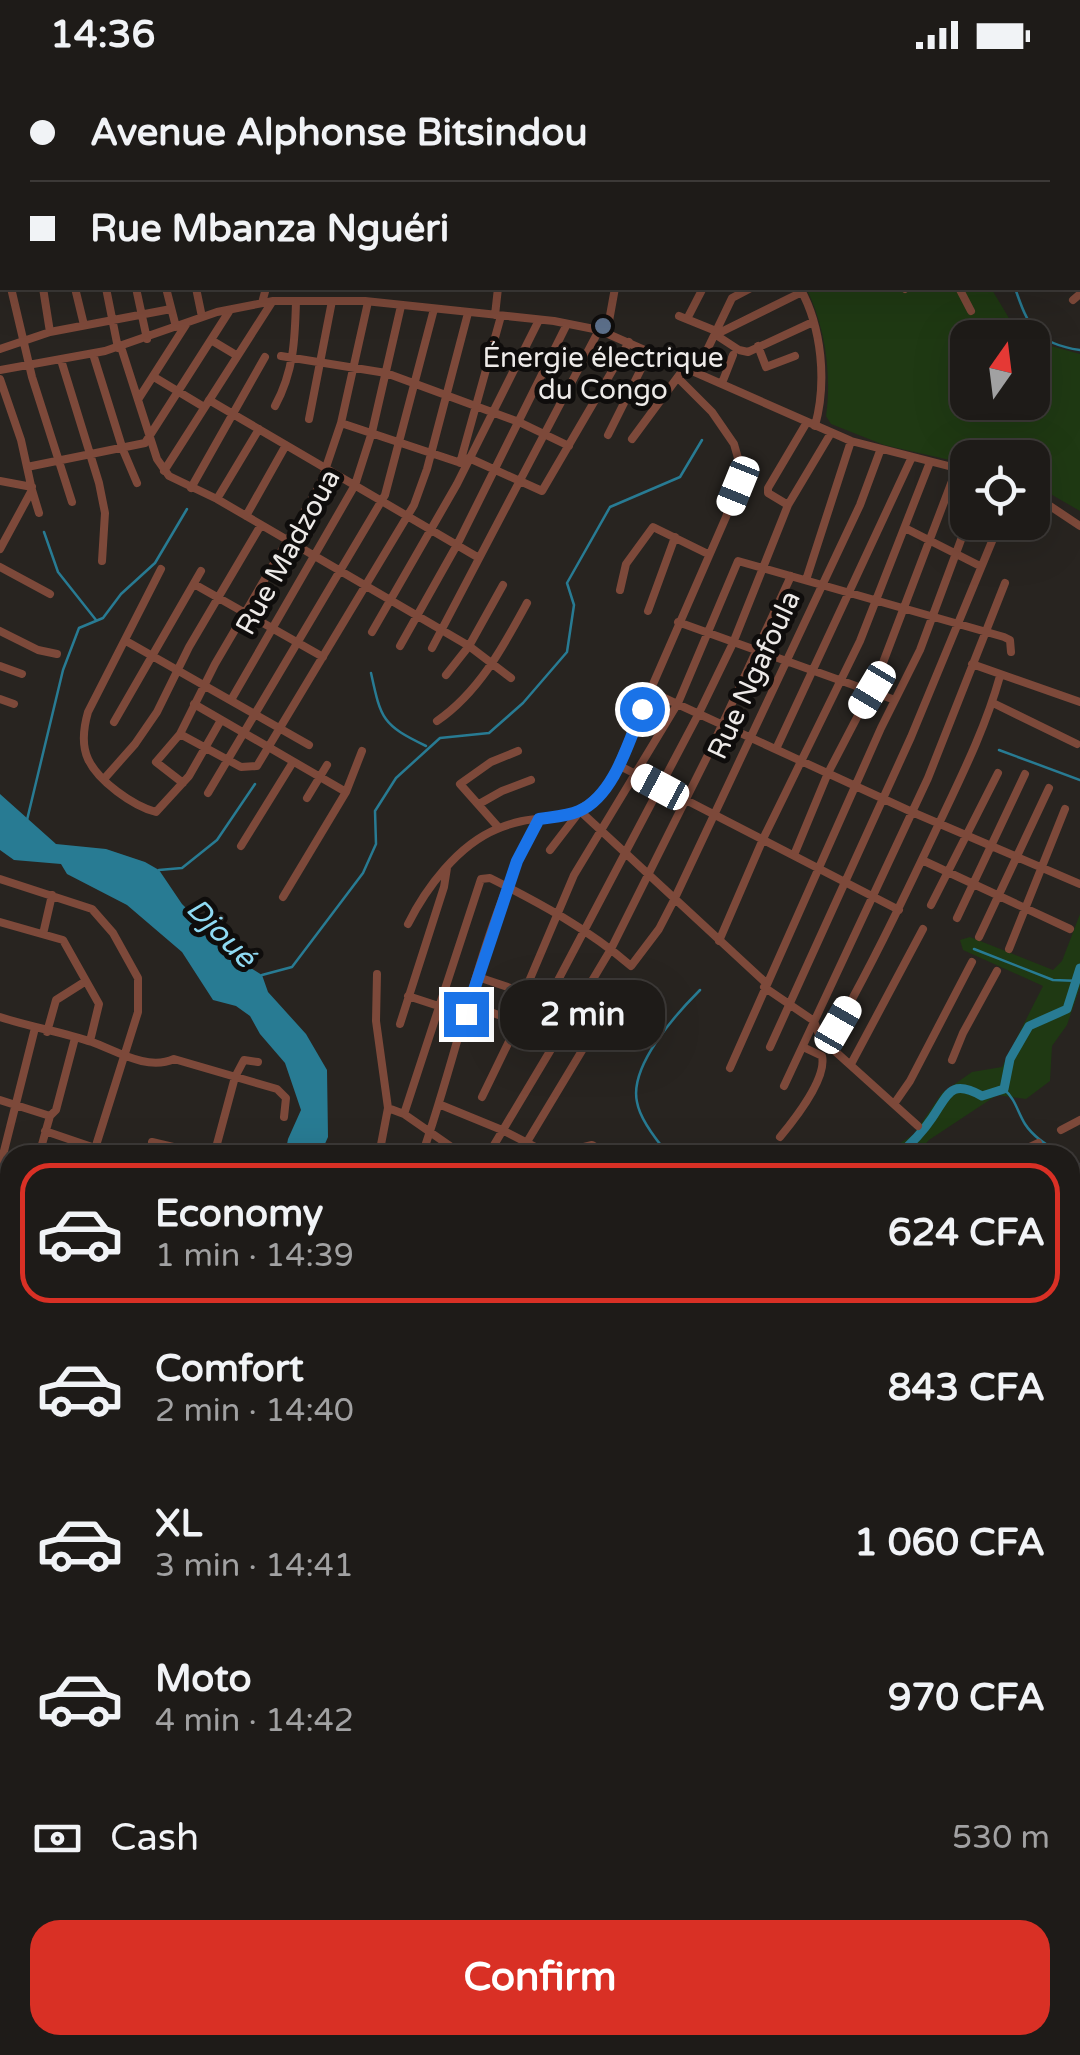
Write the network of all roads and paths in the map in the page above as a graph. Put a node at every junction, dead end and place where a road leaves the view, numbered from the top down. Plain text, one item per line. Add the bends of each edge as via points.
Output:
1 (11, 290) edge
2 (43, 290) edge
3 (76, 290) edge
4 (106, 290) edge
5 (136, 290) edge
6 (166, 290) edge
7 (196, 290) edge
8 (266, 290) edge
9 (368, 290) edge
10 (498, 290) edge
11 (614, 290) edge
12 (702, 290) edge
13 (727, 290) edge
14 (747, 290) edge
15 (801, 290) edge
16 (959, 290) edge
17 (732, 298) junction
18 (296, 300) junction
19 (332, 300) junction
20 (273, 301) junction
21 (367, 302) junction
22 (262, 304) junction
23 (401, 306) junction
24 (171, 309) junction
25 (434, 309) junction
26 (230, 310) junction
27 (971, 310) dead end
28 (468, 312) junction
29 (142, 316) junction
30 (498, 316) junction
31 (202, 318) junction
32 (539, 320) junction
33 (113, 322) junction
34 (813, 322) junction
35 (187, 324) junction
36 (568, 324) junction
37 (84, 325) junction
38 (176, 328) junction
39 (602, 331) junction
40 (50, 332) junction
41 (716, 334) junction
42 (147, 338) junction
43 (211, 340) junction
44 (22, 342) junction
45 (629, 342) junction
46 (758, 346) junction
47 (120, 347) junction
48 (0, 349) edge
49 (650, 351) junction
50 (94, 354) junction
51 (733, 355) dead end
52 (236, 356) junction
53 (280, 356) dead end
54 (795, 356) dead end
55 (265, 357) dead end
56 (294, 358) junction
57 (61, 360) junction
58 (320, 361) junction
59 (353, 365) junction
60 (29, 366) junction
61 (686, 366) junction
62 (0, 370) edge
63 (696, 371) junction
64 (386, 373) junction
65 (154, 377) junction
66 (678, 378) junction
67 (0, 379) edge
68 (415, 383) junction
69 (722, 383) junction
70 (179, 391) junction
71 (446, 394) junction
72 (139, 398) junction
73 (206, 404) junction
74 (275, 406) dead end
75 (477, 406) junction
76 (492, 412) junction
77 (234, 414) junction
78 (309, 419) dead end
79 (519, 422) junction
80 (340, 423) junction
81 (811, 424) junction
82 (259, 429) junction
83 (372, 432) junction
84 (831, 433) junction
85 (544, 434) junction
86 (608, 436) dead end
87 (150, 439) junction
88 (632, 439) dead end
89 (400, 441) junction
90 (851, 441) junction
91 (286, 445) junction
92 (568, 446) junction
93 (123, 450) junction
94 (880, 451) junction
95 (430, 452) junction
96 (90, 455) junction
97 (911, 459) junction
98 (59, 461) junction
99 (465, 462) junction
100 (930, 462) junction
101 (27, 467) junction
102 (950, 467) edge
103 (326, 468) junction
104 (495, 470) junction
105 (164, 471) junction
106 (520, 480) junction
107 (0, 481) edge
108 (137, 483) dead end
109 (356, 485) junction
110 (32, 488) junction
111 (191, 488) junction
112 (950, 497) edge
113 (217, 500) junction
114 (381, 501) junction
115 (72, 502) dead end
116 (788, 505) junction
117 (1050, 506) edge
118 (39, 512) dead end
119 (246, 516) junction
120 (407, 516) junction
121 (260, 525) junction
122 (1080, 526) edge
123 (905, 528) junction
124 (432, 530) junction
125 (675, 537) junction
126 (961, 540) edge
127 (992, 540) edge
128 (931, 541) junction
129 (288, 542) junction
130 (458, 544) junction
131 (0, 549) edge
132 (708, 554) junction
133 (955, 554) junction
134 (314, 556) junction
135 (479, 558) junction
136 (102, 561) dead end
137 (980, 566) junction
138 (0, 567) edge
139 (764, 568) junction
140 (162, 569) dead end
141 (201, 570) dead end
142 (340, 571) junction
143 (791, 576) junction
144 (806, 580) junction
145 (1005, 583) dead end
146 (194, 584) junction
147 (822, 584) junction
148 (504, 585) dead end
149 (364, 586) junction
150 (620, 590) dead end
151 (850, 592) junction
152 (50, 594) dead end
153 (217, 596) junction
154 (877, 600) junction
155 (390, 601) junction
156 (527, 603) dead end
157 (904, 608) junction
158 (648, 611) dead end
159 (244, 612) junction
160 (416, 615) junction
161 (933, 615) junction
162 (678, 622) junction
163 (957, 622) junction
164 (272, 628) junction
165 (442, 630) junction
166 (0, 632) edge
167 (372, 632) dead end
168 (985, 632) junction
169 (706, 633) junction
170 (126, 641) junction
171 (733, 642) junction
172 (298, 643) junction
173 (400, 646) dead end
174 (469, 646) junction
175 (432, 648) dead end
176 (758, 650) junction
177 (1011, 652) dead end
178 (57, 654) dead end
179 (153, 655) junction
180 (323, 658) junction
181 (786, 660) junction
182 (492, 664) junction
183 (972, 664) junction
184 (0, 666) edge
185 (177, 669) junction
186 (815, 670) junction
187 (22, 674) dead end
188 (446, 675) dead end
189 (1000, 676) junction
190 (511, 678) dead end
191 (842, 679) junction
192 (204, 684) junction
193 (872, 690) junction
194 (650, 691) junction
195 (0, 700) edge
196 (231, 700) junction
197 (895, 700) junction
198 (1080, 702) edge
199 (678, 703) junction
200 (993, 703) junction
201 (14, 704) dead end
202 (194, 704) junction
203 (700, 713) junction
204 (255, 714) junction
205 (220, 720) junction
206 (437, 721) dead end
207 (114, 722) dead end
208 (722, 724) junction
209 (280, 728) junction
210 (244, 733) junction
211 (180, 734) junction
212 (749, 735) junction
213 (308, 744) dead end
214 (1077, 744) dead end
215 (207, 747) junction
216 (269, 748) junction
217 (776, 749) junction
218 (518, 751) dead end
219 (362, 752) dead end
220 (229, 760) junction
221 (294, 762) junction
222 (802, 762) junction
223 (327, 765) dead end
224 (618, 765) junction
225 (998, 772) dead end
226 (828, 773) junction
227 (635, 774) junction
228 (1025, 774) dead end
229 (318, 776) junction
230 (104, 779) junction
231 (531, 780) dead end
232 (183, 783) junction
233 (856, 784) junction
234 (660, 787) junction
235 (1049, 788) dead end
236 (346, 792) junction
237 (208, 793) dead end
238 (882, 796) junction
239 (307, 798) dead end
240 (686, 800) junction
241 (478, 804) junction
242 (1066, 808) dead end
243 (580, 811) junction
244 (912, 812) junction
245 (712, 814) junction
246 (539, 819) junction
247 (939, 823) junction
248 (499, 828) junction
249 (600, 831) junction
250 (966, 835) junction
251 (764, 839) junction
252 (241, 846) dead end
253 (992, 847) junction
254 (550, 850) dead end
255 (626, 854) junction
256 (794, 855) junction
257 (1016, 859) junction
258 (922, 860) junction
259 (818, 867) junction
260 (447, 868) junction
261 (1042, 870) junction
262 (948, 874) junction
263 (648, 875) junction
264 (0, 880) edge
265 (845, 881) junction
266 (1080, 884) edge
267 (973, 885) junction
268 (508, 887) junction
269 (52, 894) junction
270 (874, 896) junction
271 (283, 897) dead end
272 (998, 898) junction
273 (674, 900) junction
274 (931, 905) dead end
275 (899, 910) junction
276 (1026, 911) junction
277 (558, 913) junction
278 (957, 918) dead end
279 (0, 922) edge
280 (408, 924) dead end
281 (922, 929) dead end
282 (585, 930) junction
283 (1070, 930) dead end
284 (43, 934) junction
285 (980, 937) dead end
286 (719, 940) junction
287 (611, 948) junction
288 (1009, 949) dead end
289 (972, 962) dead end
290 (997, 971) dead end
291 (377, 974) dead end
292 (478, 977) junction
293 (86, 981) junction
294 (765, 985) junction
295 (524, 992) junction
296 (408, 996) junction
297 (549, 1000) junction
298 (469, 1004) junction
299 (789, 1004) junction
300 (438, 1005) junction
301 (466, 1014) junction
302 (0, 1017) edge
303 (814, 1021) junction
304 (518, 1022) junction
305 (400, 1024) dead end
306 (35, 1028) junction
307 (595, 1029) dead end
308 (47, 1032) junction
309 (75, 1038) junction
310 (90, 1042) junction
311 (827, 1044) junction
312 (803, 1047) junction
313 (770, 1048) dead end
314 (122, 1055) junction
315 (952, 1060) dead end
316 (258, 1062) dead end
317 (852, 1064) junction
318 (730, 1068) dead end
319 (235, 1077) junction
320 (784, 1086) dead end
321 (482, 1097) dead end
322 (0, 1100) edge
323 (15, 1104) junction
324 (894, 1104) junction
325 (440, 1106) junction
326 (388, 1108) junction
327 (404, 1114) junction
328 (50, 1116) junction
329 (284, 1117) dead end
330 (1080, 1120) edge
331 (918, 1126) dead end
332 (502, 1130) junction
333 (1061, 1130) dead end
334 (45, 1131) junction
335 (430, 1133) junction
336 (780, 1137) dead end
337 (152, 1142) dead end
338 (526, 1142) junction
339 (1038, 1142) dead end
340 (5, 1145) edge
341 (42, 1145) edge
342 (93, 1145) edge
343 (96, 1145) edge
344 (165, 1145) edge
345 (213, 1145) edge
346 (382, 1145) edge
347 (426, 1145) edge
348 (448, 1145) edge
349 (494, 1145) edge
350 (532, 1145) edge
351 (1032, 1145) edge

1 - 44 street
2 - 40 street
3 - 37 street
4 - 33 street
5 - 29 street
6 - 24 street
7 - 31 street
8 - 22 street
9 - 21 street
10 - 30 street
11 - 39 street
12 - 41 street via 683,318
13 - 17 street
14 - 17 street
15 - 34 street
15 - 41 street
16 - 27 street
17 - 41 street
18 - 19 street
18 - 20 street
18 - 56 street
19 - 21 street
19 - 58 street
20 - 22 street
20 - 52 street
21 - 23 street
21 - 59 street
22 - 26 street
23 - 25 street
23 - 64 street, Rue Madzoua
24 - 29 street
24 - 38 street
25 - 28 street
25 - 68 street
26 - 31 street
26 - 43 street
28 - 30 street
28 - 71 street
29 - 33 street
29 - 42 street
30 - 32 street
30 - 75 street
31 - 35 street
32 - 36 street
32 - 76 street
33 - 37 street
33 - 47 street
34 - 46 street
34 - 81 street via 823,385
35 - 38 street
35 - 65 street
36 - 39 street
36 - 79 street
37 - 40 street
38 - 42 street
39 - 45 street
39 - 85 street
40 - 44 street
41 - 46 street via 744,352
41 - 63 street
42 - 47 street
43 - 52 street
43 - 70 street
44 - 48 street
44 - 60 street
45 - 49 street
45 - 92 street
46 - 54 street via 766,368
47 - 50 street
47 - 72 street
49 - 61 street
49 - 86 street
50 - 57 street
50 - 93 street
51 - 69 street
52 - 73 street
53 - 56 street
55 - 77 street
56 - 58 street
56 - 74 street
57 - 60 street
57 - 96 street
58 - 59 street
58 - 78 street
59 - 64 street
59 - 80 street
60 - 62 street
60 - 98 street
61 - 63 street
61 - 66 street
63 - 69 street
64 - 68 street
64 - 83 street, Rue Madzoua
65 - 70 street
65 - 72 street
66 - 88 street
66 - 132 street via 712,412 740,458 738,486
67 - 101 street
68 - 71 street
68 - 89 street
69 - 81 street
70 - 73 street
70 - 87 street
71 - 75 street
71 - 95 street
72 - 87 street
73 - 77 street
73 - 105 street
75 - 76 street
75 - 99 street
76 - 79 street
76 - 99 street
77 - 82 street
77 - 111 street
79 - 85 street
79 - 104 street
80 - 83 street
80 - 103 street
81 - 84 street
81 - 116 street via 768,488
82 - 91 street
82 - 113 street
83 - 89 street
83 - 109 street, Rue Madzoua
84 - 90 street
84 - 116 street
85 - 92 street
85 - 106 street
87 - 93 street
87 - 105 street
89 - 95 street
89 - 114 street
90 - 94 street
90 - 144 street
91 - 103 street
91 - 119 street
92 - 106 street via 542,492
93 - 96 street
93 - 108 street
94 - 97 street
94 - 147 street, Rue Ngafoula
95 - 99 street
95 - 120 street
96 - 98 street
96 - 136 street via 104,513
97 - 100 street
97 - 151 street
98 - 101 street
98 - 115 street
99 - 104 street
99 - 124 street
100 - 102 street
100 - 123 street
101 - 110 street
103 - 109 street
103 - 129 street
104 - 106 street
104 - 130 street
105 - 111 street
106 - 135 street
107 - 110 street
109 - 114 street
109 - 134 street, Rue Madzoua
110 - 118 street
110 - 131 street
111 - 113 street
112 - 128 street
113 - 119 street
114 - 120 street
114 - 142 street
116 - 139 street
117 - 122 street
119 - 121 street
120 - 124 street
120 - 149 street
121 - 129 street
121 - 153 street
123 - 128 street
123 - 154 street
124 - 130 street
124 - 155 street
125 - 132 street
125 - 150 street via 649,529 626,564
125 - 158 street
126 - 133 street
127 - 137 street
128 - 133 street
128 - 157 street
129 - 134 street
129 - 159 street
130 - 135 street
130 - 160 street
132 - 162 street
133 - 137 street
133 - 161 street
134 - 142 street
134 - 164 street, Rue Madzoua
135 - 165 street
137 - 163 street
138 - 152 street
139 - 143 street
139 - 169 street via 738,560
139 - 171 street
140 - 170 street
141 - 146 street
142 - 149 street
142 - 172 street
143 - 144 street
143 - 176 street
144 - 147 street
145 - 168 street
146 - 153 street
146 - 179 street
147 - 151 street
147 - 181 street, Rue Ngafoula
148 - 174 street
149 - 155 street
149 - 180 street
151 - 154 street
151 - 186 street
153 - 159 street
153 - 185 street
154 - 157 street
154 - 191 street
155 - 160 street
155 - 167 street
156 - 182 street
157 - 161 street
157 - 193 street
159 - 164 street
159 - 192 street
160 - 165 street
160 - 173 street
161 - 163 street
161 - 197 street
162 - 169 street
162 - 194 street
163 - 168 street
163 - 238 street
164 - 172 street
164 - 196 street, Rue Madzoua
165 - 174 street
165 - 175 street
166 - 178 street
168 - 177 street via 1010,640
168 - 183 street
169 - 171 street
169 - 199 street
170 - 179 street
170 - 230 street via 85,723 87,758
171 - 176 street
171 - 203 street
172 - 180 street
172 - 204 street
174 - 182 street
174 - 188 street
176 - 181 street
176 - 208 street
179 - 185 street
179 - 207 street
180 - 209 street
181 - 186 street
181 - 212 street, Rue Ngafoula
182 - 190 street
182 - 206 street
183 - 189 street
183 - 244 street
184 - 187 street
185 - 192 street
185 - 230 street via 157,712
186 - 191 street
186 - 217 street
189 - 198 street
189 - 200 street
191 - 193 street
191 - 222 street
192 - 196 street
192 - 202 street
193 - 197 street
193 - 226 street
194 - 199 street
194 - 224 street
195 - 201 street
196 - 204 street
197 - 233 street
199 - 203 street
199 - 227 street
200 - 214 street
200 - 247 street
202 - 205 street
202 - 211 street
203 - 208 street
203 - 234 street
204 - 209 street
204 - 210 street
205 - 210 street
205 - 215 street
208 - 212 street
208 - 240 street
209 - 213 street
209 - 216 street
210 - 216 street
210 - 220 street
211 - 215 street
211 - 232 street via 156,763
212 - 217 street
212 - 245 street, Rue Ngafoula
215 - 220 street
215 - 232 street
216 - 220 street via 254,768
216 - 221 street
217 - 222 street
218 - 241 street via 460,784
219 - 236 street
220 - 237 street
221 - 229 street
221 - 252 street
222 - 226 street
222 - 251 street
223 - 229 street
224 - 227 street
224 - 243 street via 604,790
225 - 250 street
226 - 233 street
226 - 256 street
227 - 234 street
227 - 249 street
228 - 253 street
229 - 236 street
229 - 239 street
230 - 232 street via 156,812
231 - 241 street
233 - 238 street
233 - 259 street
234 - 240 street
234 - 255 street
235 - 257 street
236 - 271 street
238 - 244 street
238 - 265 street
240 - 245 street
240 - 263 street
241 - 248 street
242 - 261 street
243 - 246 street
243 - 249 street
243 - 254 street
244 - 247 street
244 - 270 street
245 - 251 street
245 - 273 street, Rue Ngafoula
246 - 248 street
246 - 268 street
247 - 250 street
247 - 258 street
248 - 260 street
249 - 255 street
249 - 277 street
250 - 253 street
250 - 262 street
251 - 256 street
251 - 286 street
253 - 257 street
253 - 267 street
255 - 263 street
255 - 282 street
256 - 259 street
257 - 261 street
257 - 272 street
258 - 262 street
258 - 275 street
259 - 265 street
259 - 294 street
260 - 280 street
260 - 296 street
261 - 266 street
261 - 276 street
262 - 267 street
262 - 274 street
263 - 273 street
263 - 287 street
264 - 269 street
265 - 270 street
265 - 299 street
267 - 272 street
267 - 278 street
268 - 277 street
268 - 292 street
268 - 300 street via 482,879
269 - 284 street
269 - 314 street via 101,916 138,978 138,1012
270 - 275 street
270 - 303 street
272 - 276 street
272 - 285 street
273 - 286 street
273 - 287 street, Rue Ngafoula via 631,966
275 - 311 street
276 - 283 street
276 - 288 street
277 - 282 street
277 - 295 street
279 - 284 street
281 - 317 street
282 - 287 street
282 - 297 street
284 - 293 street via 63,940
286 - 294 street
287 - 332 street
289 - 324 street
290 - 315 street
291 - 326 street
292 - 295 street
292 - 298 street
293 - 308 street via 58,997
293 - 310 street via 99,1004
294 - 299 street
294 - 318 street
295 - 297 street
296 - 300 street
296 - 305 street
297 - 304 street via 532,1025
298 - 301 street
298 - 304 street
299 - 303 street
299 - 313 street
300 - 301 street
300 - 327 street
301 - 325 street
302 - 306 street
303 - 311 street
303 - 312 street
304 - 321 street
306 - 308 street
306 - 323 street
307 - 338 street
308 - 309 street
309 - 310 street
309 - 328 street
310 - 314 street
311 - 317 street
312 - 320 street
312 - 336 street via 822,1056 824,1067
314 - 319 street via 158,1064 174,1060
314 - 343 street
316 - 319 street via 244,1060
317 - 324 street
319 - 329 street via 283,1093
319 - 345 street
322 - 323 street
323 - 328 street
323 - 340 street
324 - 331 street
325 - 332 street
325 - 335 street
326 - 327 street
326 - 346 street
327 - 335 street
328 - 334 street
330 - 333 street
332 - 338 street
332 - 349 street
334 - 341 street
334 - 342 street
335 - 347 street
335 - 348 street
337 - 344 street
338 - 350 street
339 - 351 street

